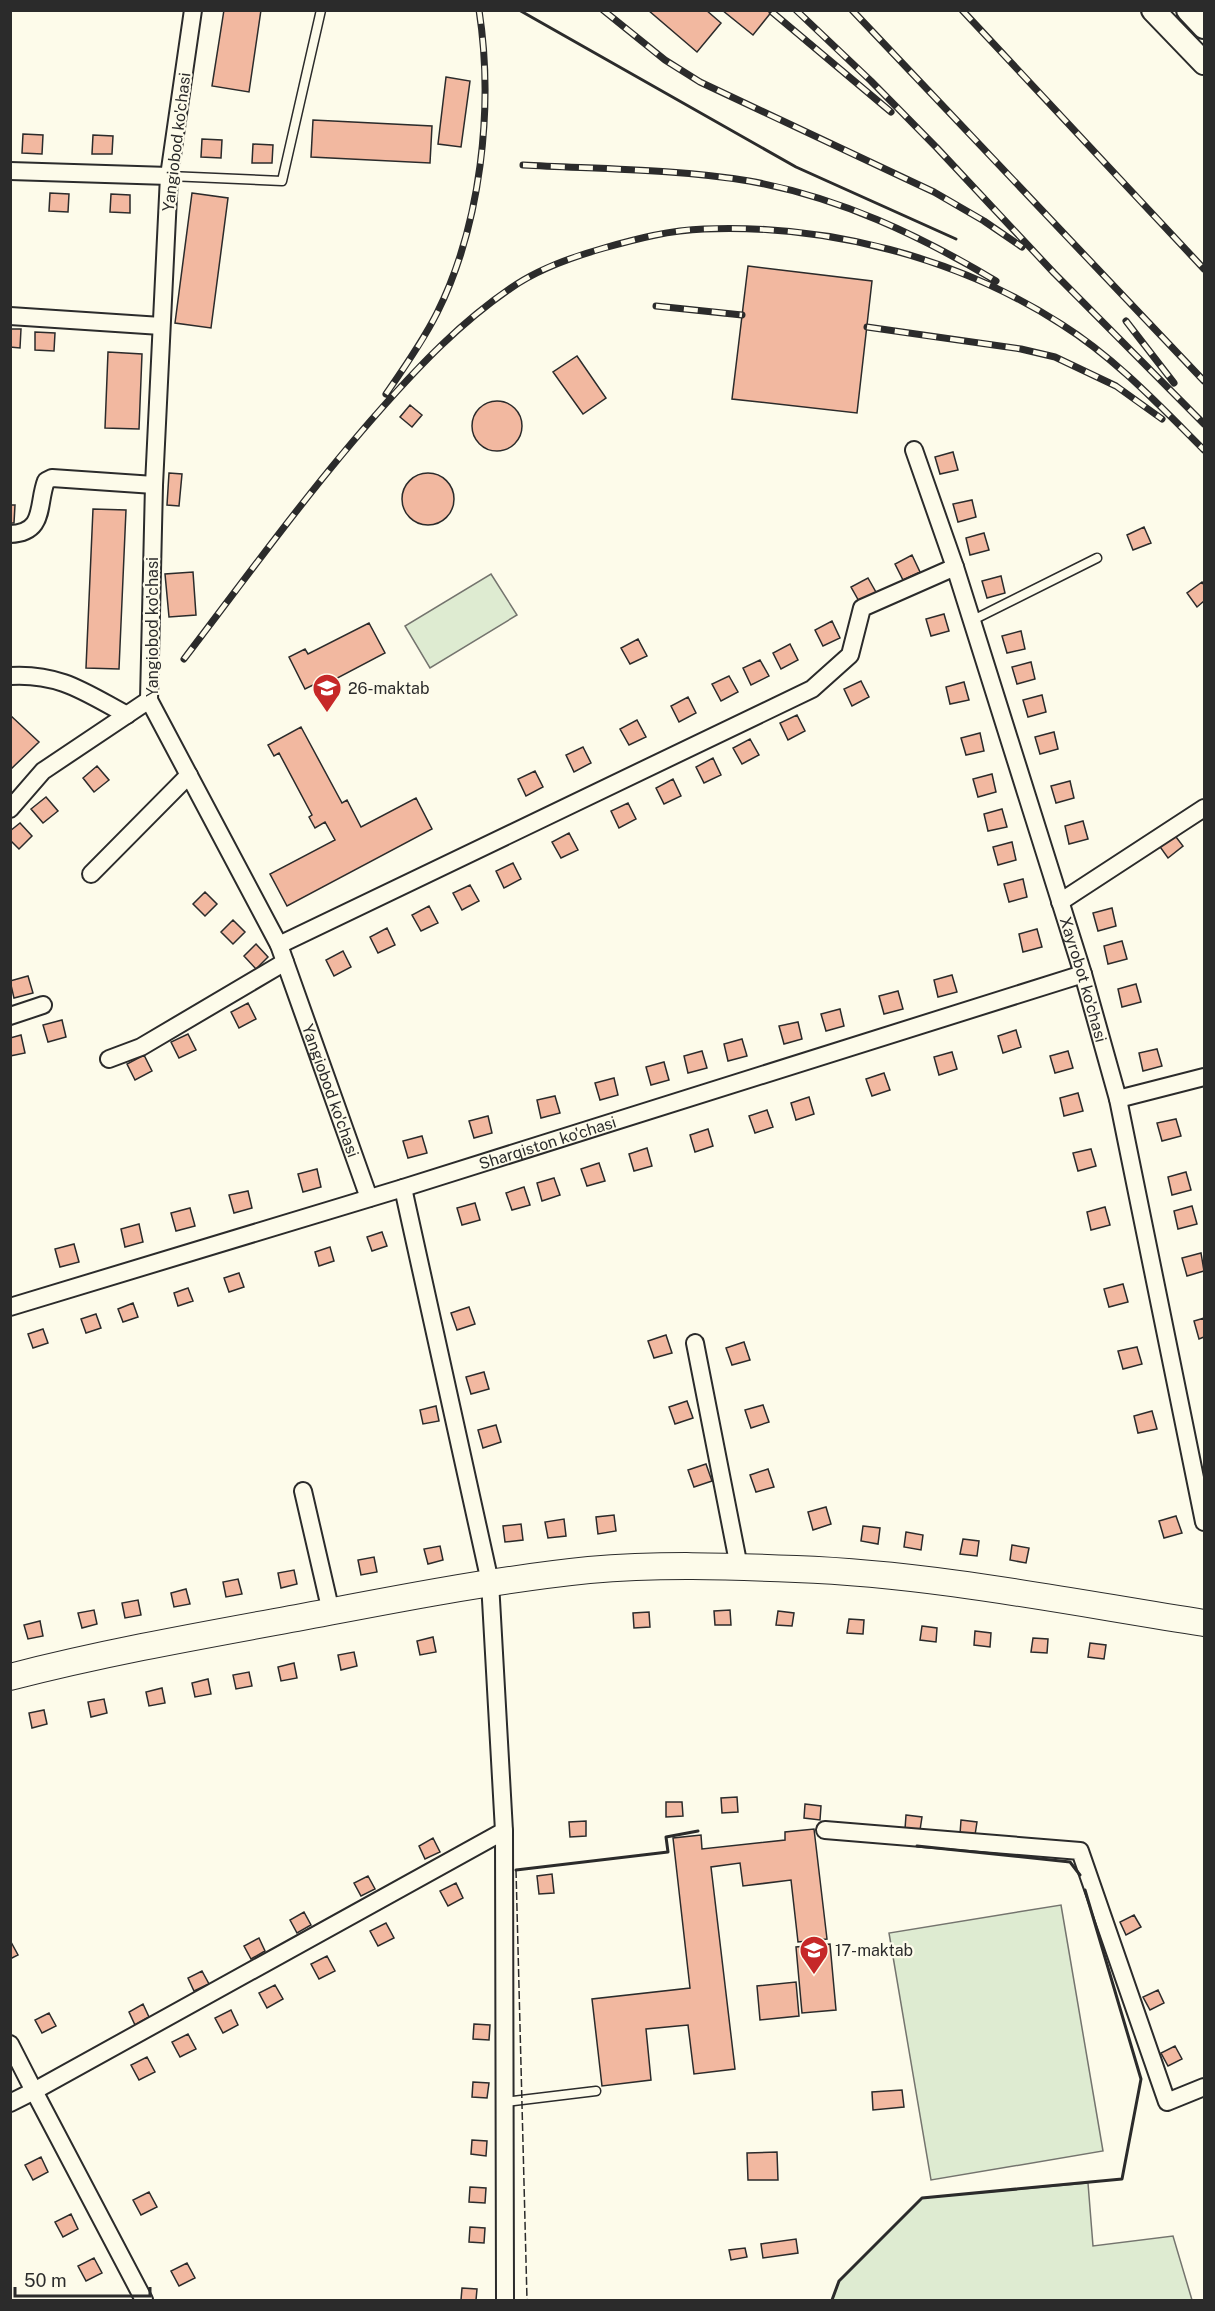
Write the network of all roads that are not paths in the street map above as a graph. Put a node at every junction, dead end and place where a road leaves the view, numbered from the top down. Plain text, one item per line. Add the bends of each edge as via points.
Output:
1 (193, 10) edge
2 (321, 10) edge
3 (1154, 10) edge
4 (1188, 10) edge
5 (1204, 27) edge
6 (1204, 63) edge
7 (10, 171) edge
8 (169, 176) junction
9 (10, 316) edge
10 (161, 326) junction
11 (914, 450) dead end
12 (154, 485) junction
13 (10, 534) edge
14 (1096, 558) dead end
15 (954, 567) junction
16 (971, 621) junction
17 (10, 676) edge
18 (149, 700) junction
19 (127, 715) junction
20 (189, 776) junction
21 (1204, 808) edge
22 (10, 809) edge
23 (91, 874) dead end
24 (1060, 902) junction
25 (279, 945) junction
26 (285, 962) junction
27 (1083, 974) junction
28 (43, 1005) dead end
29 (10, 1016) edge
30 (109, 1059) dead end
31 (1204, 1077) edge
32 (1118, 1099) junction
33 (403, 1188) junction
34 (369, 1198) junction
35 (10, 1307) edge
36 (695, 1343) dead end
37 (303, 1491) dead end
38 (1204, 1522) edge
39 (739, 1567) junction
40 (490, 1582) junction
41 (331, 1612) junction
42 (1204, 1623) edge
43 (10, 1677) edge
44 (825, 1830) dead end
45 (504, 1831) junction
46 (10, 2044) edge
47 (1204, 2087) edge
48 (34, 2091) junction
49 (596, 2091) dead end
50 (505, 2102) junction
51 (10, 2103) edge
52 (144, 2301) edge
53 (505, 2301) edge

1 - 8 street, Yangiobod ko'chasi
2 - 8 lane via 282,181
3 - 6 main road
4 - 5 main road
7 - 8 street
8 - 10 street, Yangiobod ko'chasi
9 - 10 street
10 - 12 street, Yangiobod ko'chasi
11 - 15 street, Xayrobot ko'chasi
12 - 13 street via 52,478 46,481 32,527
12 - 18 street, Yangiobod ko'chasi
14 - 16 lane
15 - 16 street, Xayrobot ko'chasi
15 - 25 street via 862,608 850,655 812,688
16 - 24 street, Xayrobot ko'chasi
17 - 19 street via 32,674 67,682
18 - 19 street
18 - 20 street, Yangiobod ko'chasi
19 - 22 street via 43,771
20 - 23 street
20 - 25 street, Yangiobod ko'chasi
21 - 24 street
24 - 27 street, Xayrobot ko'chasi
25 - 26 street, Yangiobod ko'chasi
26 - 30 street via 141,1047
26 - 34 street, Yangiobod ko'chasi
27 - 32 street, Xayrobot ko'chasi
27 - 33 street, Sharqiston ko'chasi
28 - 29 street
31 - 32 street
32 - 38 street, Xayrobot ko'chasi
33 - 34 street, Sharqiston ko'chasi
33 - 40 street
34 - 35 street, Sharqiston ko'chasi
36 - 39 street
37 - 41 street
39 - 40 main road via 591,1570
39 - 42 main road via 904,1576
40 - 41 main road
40 - 45 street
41 - 43 main road via 72,1661
44 - 47 street via 1080,1851 1167,2102
45 - 48 street
45 - 50 street
46 - 48 street
48 - 51 street
48 - 52 street
49 - 50 lane
50 - 53 street

